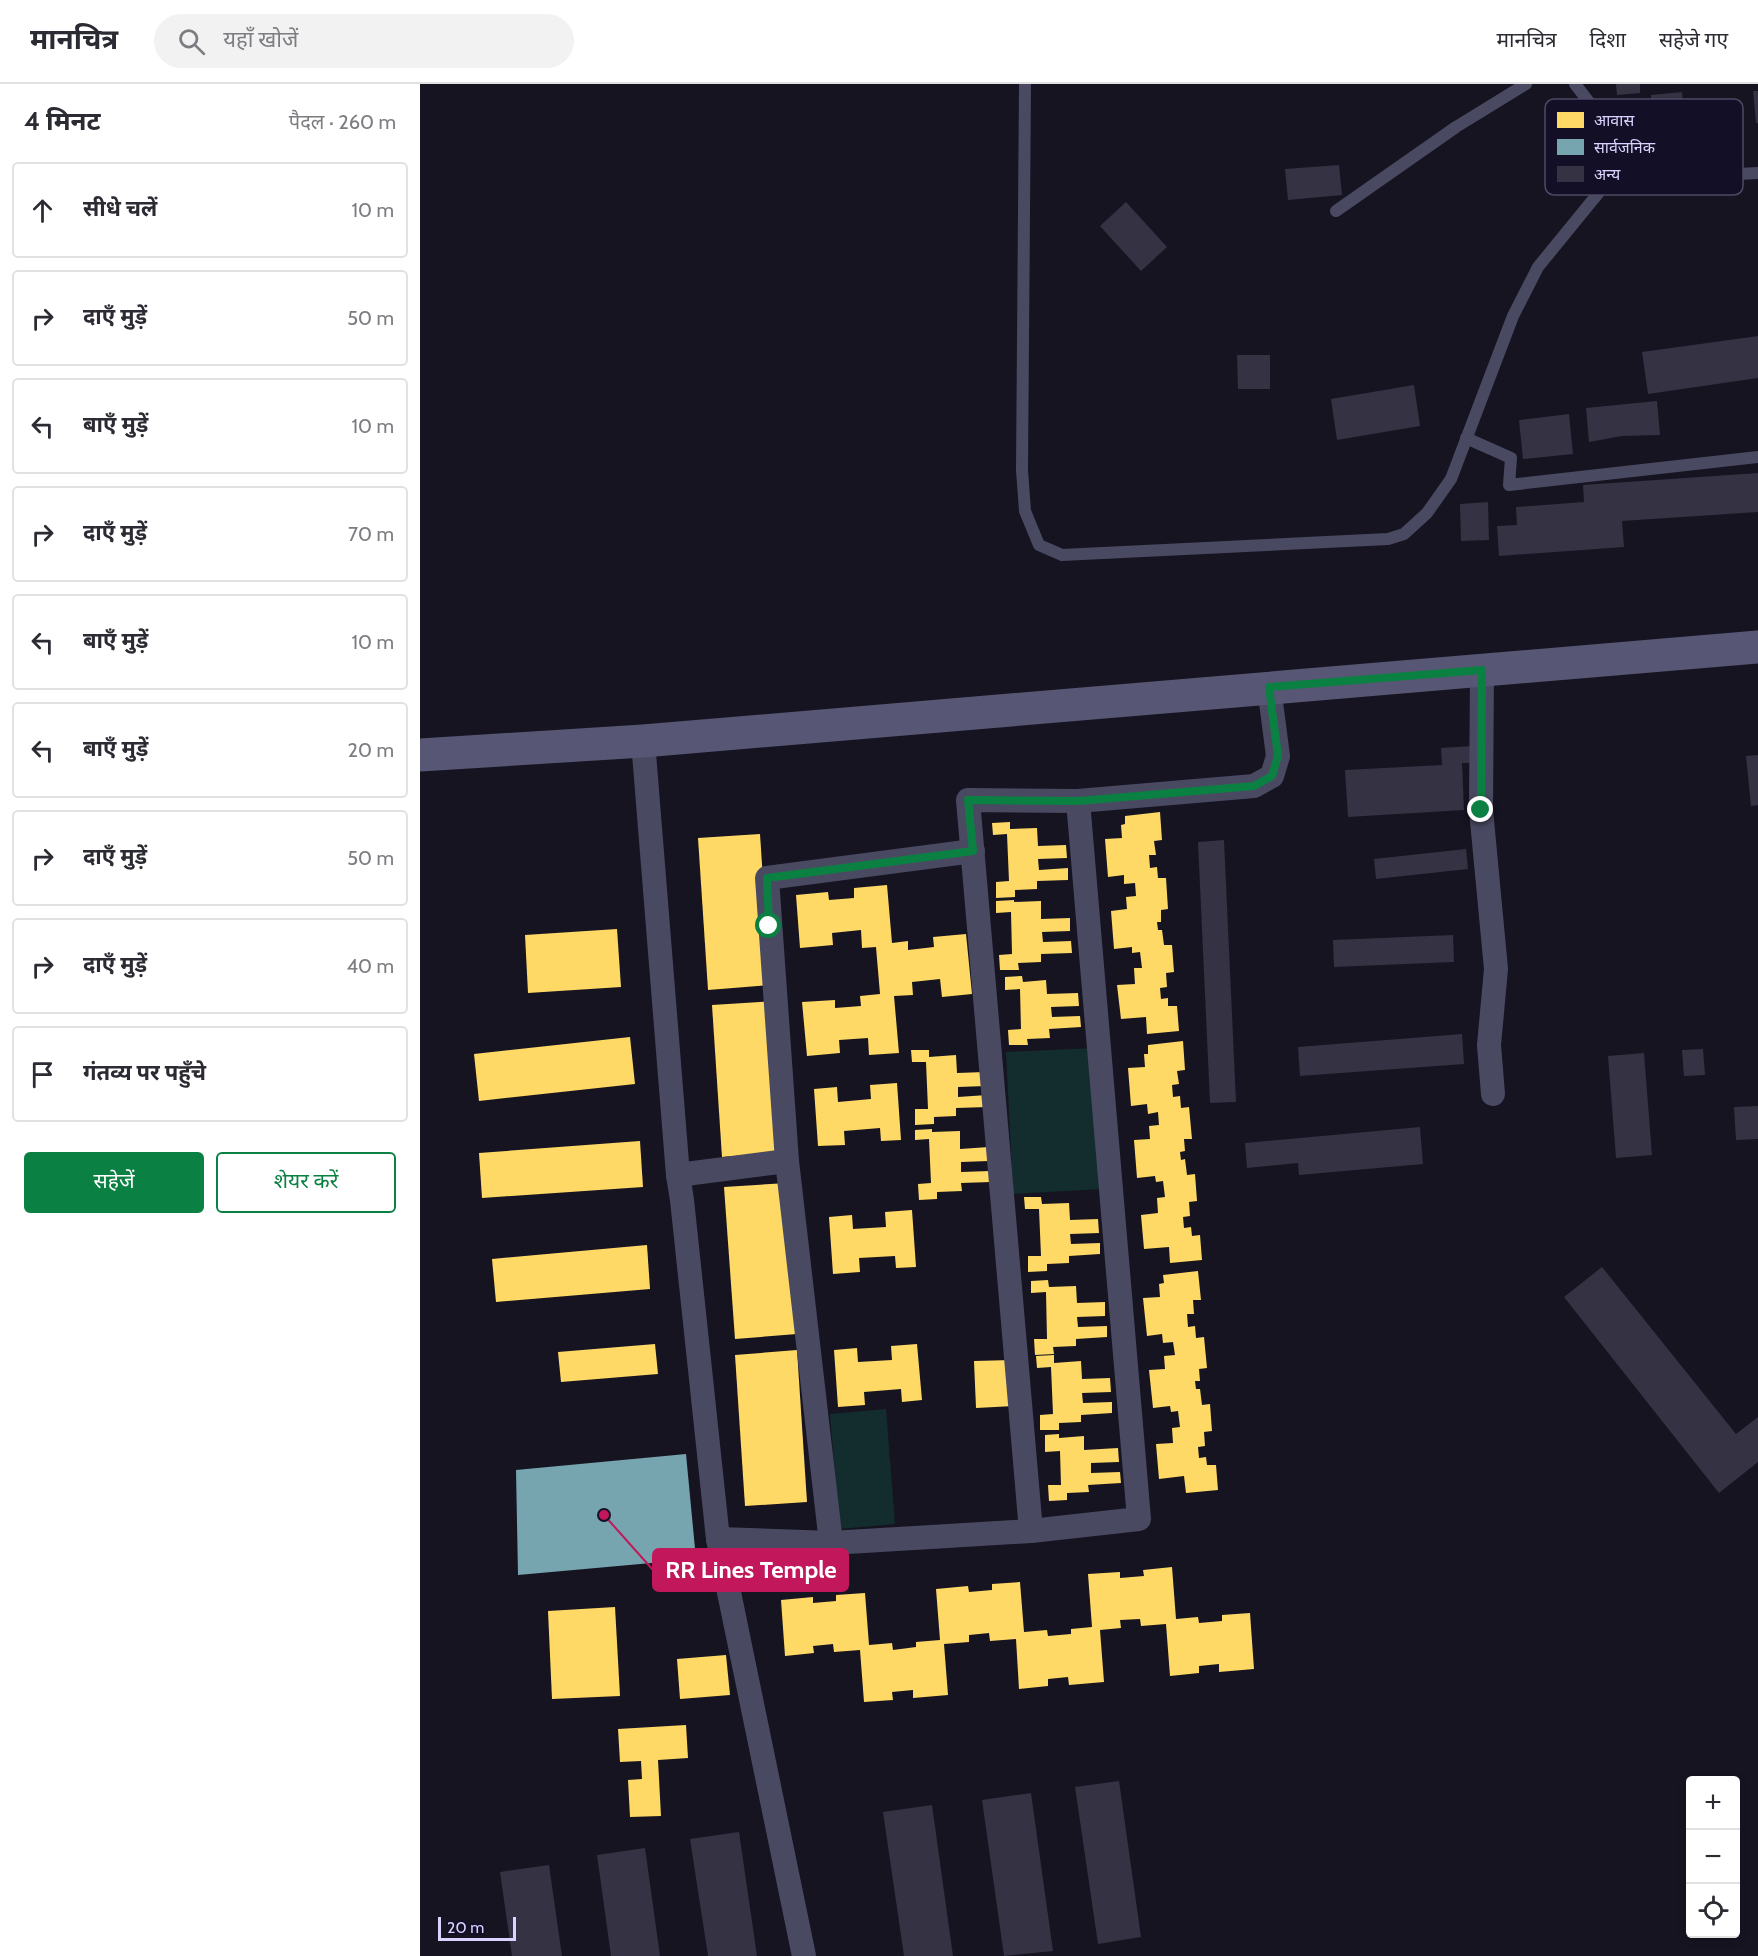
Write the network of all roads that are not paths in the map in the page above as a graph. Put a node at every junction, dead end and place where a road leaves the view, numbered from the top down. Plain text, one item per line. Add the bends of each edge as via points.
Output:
1 (1025, 84) edge
2 (1526, 84) edge
3 (1575, 84) edge
4 (1587, 99) edge
5 (1758, 173) edge
6 (1743, 174) edge
7 (1597, 195) edge
8 (1336, 211) dead end
9 (1466, 438) junction
10 (1758, 458) edge
11 (1758, 647) edge
12 (1482, 670) junction
13 (1269, 687) junction
14 (643, 741) junction
15 (420, 755) edge
16 (1078, 801) junction
17 (973, 851) junction
18 (1493, 1094) dead end
19 (787, 1161) junction
20 (678, 1175) junction
21 (1031, 1531) junction
22 (718, 1539) junction
23 (831, 1543) junction
24 (804, 1956) edge

1 - 9 lane via 1022,470 1025,511 1039,544 1062,555 1388,539 1404,534 1426,513 1451,478
2 - 8 lane via 1456,127
3 - 4 lane
5 - 6 lane
7 - 9 lane via 1538,267 1513,316
9 - 10 lane via 1511,458 1509,485
11 - 12 street
12 - 13 street
12 - 18 street via 1481,810 1496,969 1489,1045
13 - 14 street
13 - 16 street via 1278,756 1272,776 1254,786
14 - 15 street
14 - 20 street
16 - 17 street via 968,800
16 - 21 street via 1139,1519
17 - 19 street via 767,878
17 - 21 street
19 - 20 street
19 - 23 street
20 - 22 street
21 - 23 street
22 - 23 street
22 - 24 street

